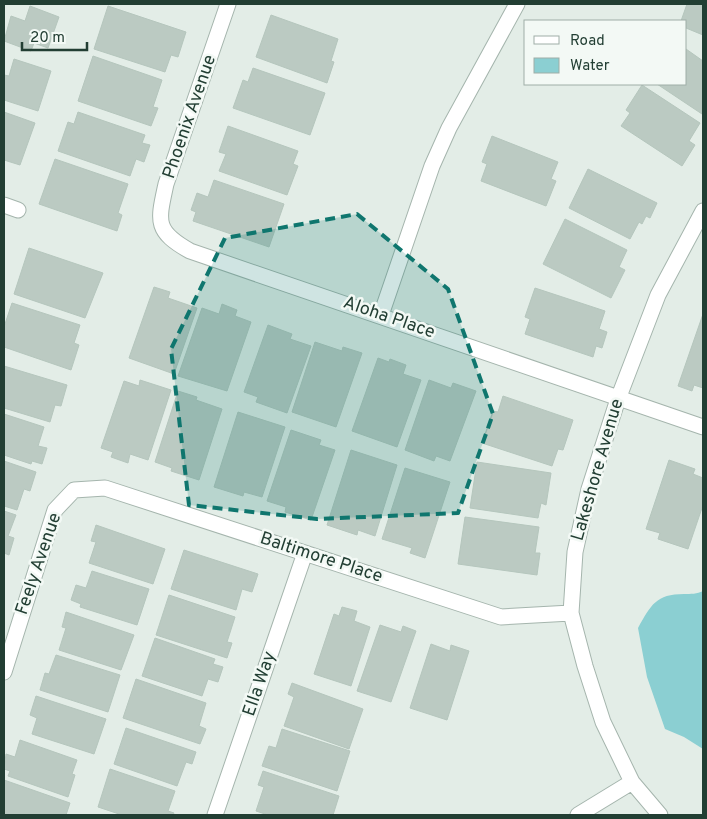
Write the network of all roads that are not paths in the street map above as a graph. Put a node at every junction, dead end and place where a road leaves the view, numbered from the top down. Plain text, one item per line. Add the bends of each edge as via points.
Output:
1 (228, 4) edge
2 (517, 4) edge
3 (703, 211) edge
4 (699, 229) edge
5 (163, 232) joint
6 (381, 315) junction
7 (618, 399) junction
8 (703, 427) edge
9 (74, 490) joint
10 (305, 553) junction
11 (571, 613) junction
12 (4, 672) edge
13 (632, 782) junction
14 (215, 815) edge
15 (578, 815) edge
16 (660, 815) edge

1 - 5 street, Phoenix Avenue via 166,184 160,215
2 - 6 street via 449,128 432,166
3 - 4 street, Lakeshore Avenue
4 - 7 street, Lakeshore Avenue via 658,295
5 - 6 street, Aloha Place via 190,251
6 - 7 street, Aloha Place
7 - 8 street, Aloha Place
7 - 11 street, Lakeshore Avenue via 590,489 575,552
9 - 10 street, Baltimore Place via 106,488
9 - 12 street, Feely Avenue via 55,510
10 - 11 street, Baltimore Place via 501,617
10 - 14 street, Ella Way
11 - 13 street, Lakeshore Avenue via 603,722
13 - 15 street
13 - 16 street, Lakeshore Avenue

